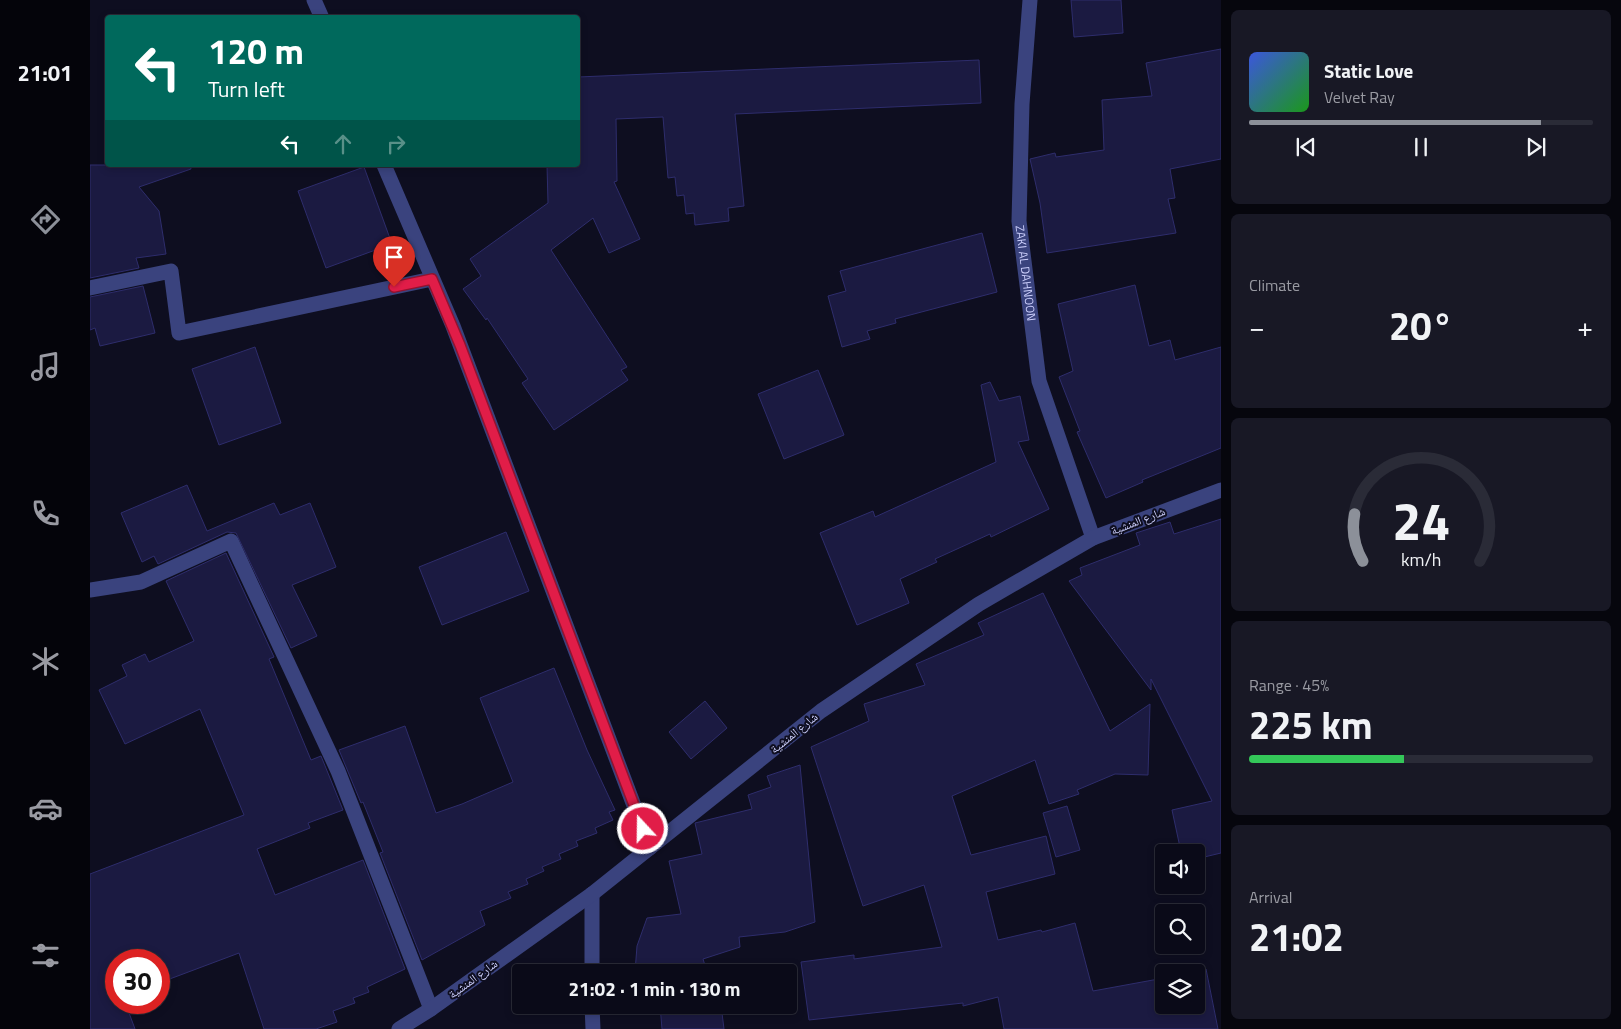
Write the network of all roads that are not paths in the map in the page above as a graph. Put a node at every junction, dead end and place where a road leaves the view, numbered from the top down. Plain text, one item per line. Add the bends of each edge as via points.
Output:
1 (314, 0) edge
2 (1030, 0) edge
3 (321, 15) edge
4 (385, 167) edge
5 (432, 279) junction
6 (90, 288) edge
7 (1221, 490) edge
8 (1093, 538) junction
9 (90, 590) edge
10 (650, 848) junction
11 (592, 894) junction
12 (592, 964) edge
13 (431, 1009) junction
14 (592, 1014) edge
15 (399, 1029) edge
16 (593, 1029) edge

1 - 3 street
2 - 8 street, ZAKI AL DAHNOON via 1022,104 1019,222 1039,381
4 - 5 street
5 - 6 street via 179,333 171,270
5 - 10 street
7 - 8 street, شارع المنشية
8 - 10 street, شارع المنشية via 979,604 821,711
9 - 13 street via 142,582 231,541 338,771
10 - 11 street, شارع المنشية
11 - 12 street
11 - 13 street, شارع المنشية
13 - 15 street, شارع المنشية
14 - 16 street

